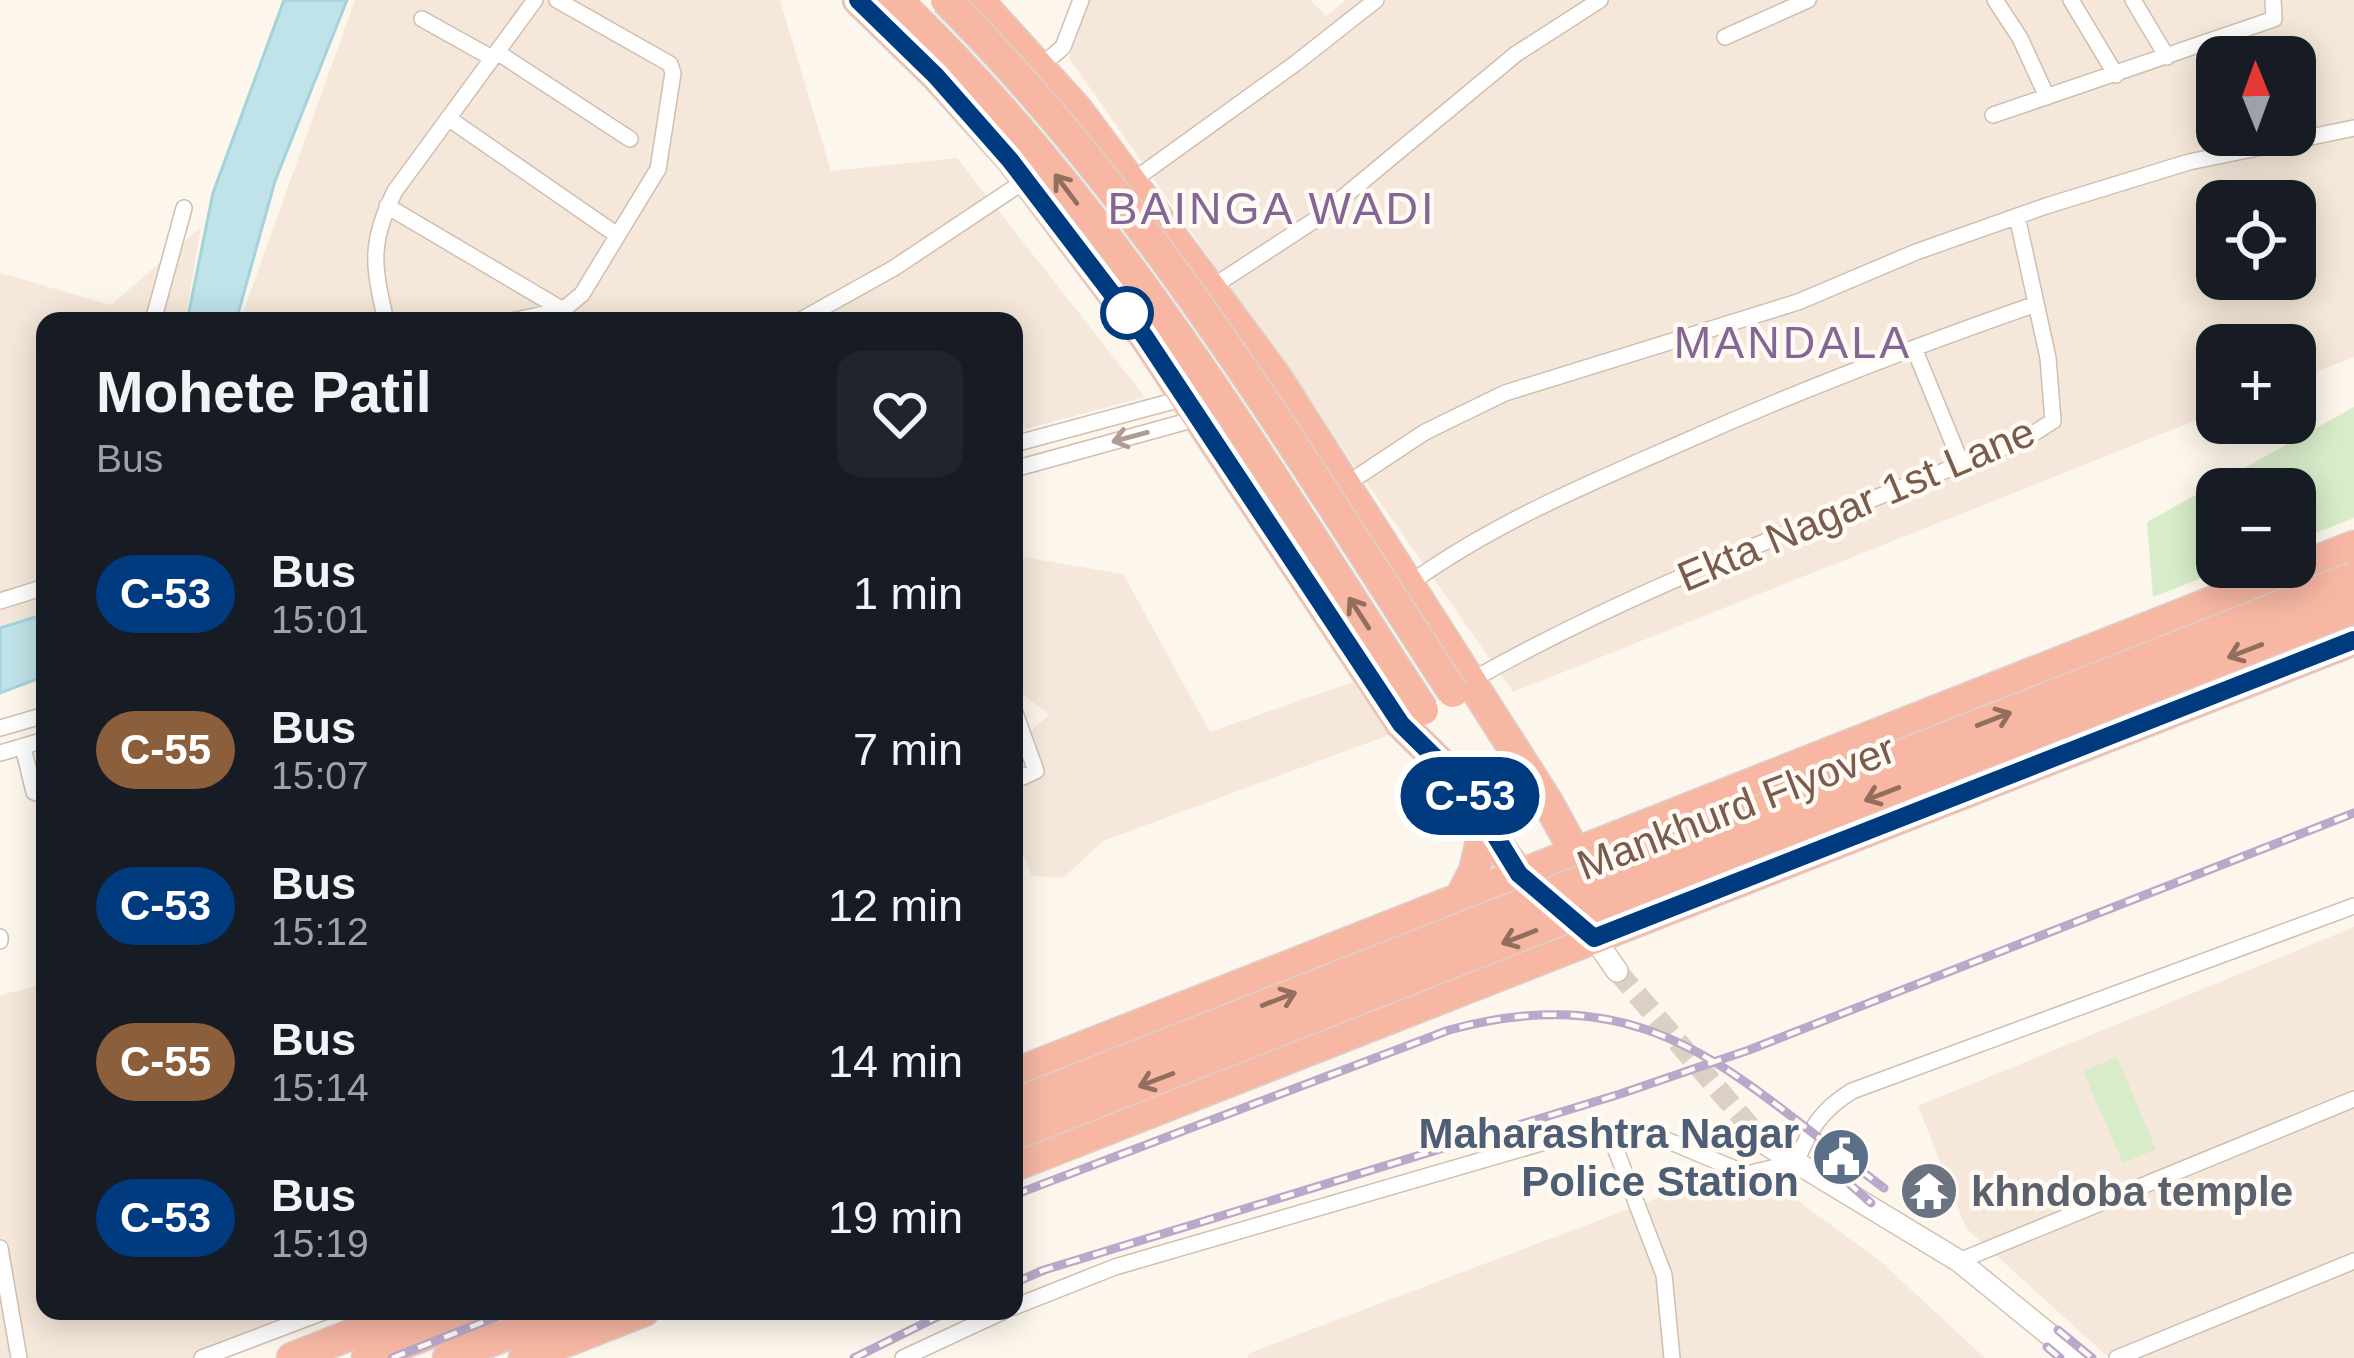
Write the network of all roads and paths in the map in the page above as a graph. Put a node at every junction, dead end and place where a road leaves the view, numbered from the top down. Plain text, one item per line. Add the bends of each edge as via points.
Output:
1 (535, 0) edge
2 (557, 0) edge
3 (858, 0) edge
4 (896, 0) edge
5 (946, 0) edge
6 (978, 0) edge
7 (1081, 0) edge
8 (1376, 0) edge
9 (1600, 0) edge
10 (1808, 0) edge
11 (1995, 0) edge
12 (2071, 0) edge
13 (2133, 0) edge
14 (2273, 0) edge
15 (422, 19) dead end
16 (1725, 37) dead end
17 (495, 55) junction
18 (2167, 57) junction
19 (1041, 66) junction
20 (2116, 74) junction
21 (2047, 97) junction
22 (1993, 115) dead end
23 (448, 118) junction
24 (2354, 128) edge
25 (631, 139) dead end
26 (1026, 180) junction
27 (1131, 182) junction
28 (387, 206) junction
29 (184, 208) dead end
30 (2017, 216) junction
31 (617, 235) junction
32 (1212, 287) junction
33 (2036, 304) junction
34 (563, 310) junction
35 (155, 312) edge
36 (384, 312) edge
37 (554, 312) edge
38 (815, 312) edge
39 (1914, 348) junction
40 (1268, 366) junction
41 (1192, 408) junction
42 (1023, 442) edge
43 (1962, 465) junction
44 (1023, 466) edge
45 (1345, 485) junction
46 (2354, 546) edge
47 (2354, 577) edge
48 (1409, 584) junction
49 (36, 589) edge
50 (0, 601) edge
51 (2354, 608) edge
52 (2354, 640) edge
53 (1462, 686) junction
54 (36, 718) edge
55 (0, 728) edge
56 (1023, 735) edge
57 (36, 743) edge
58 (23, 747) junction
59 (0, 753) edge
60 (1023, 777) edge
61 (1466, 788) junction
62 (36, 793) edge
63 (1485, 825) junction
64 (1575, 852) junction
65 (1519, 874) junction
66 (1460, 898) junction
67 (2354, 906) edge
68 (1594, 938) junction
69 (1617, 971) tunnel mouth
70 (1023, 1069) edge
71 (2354, 1099) edge
72 (1023, 1100) edge
73 (1023, 1132) edge
74 (1609, 1132) junction
75 (1764, 1143) tunnel mouth
76 (1023, 1162) edge
77 (1796, 1162) junction
78 (0, 1248) edge
79 (1959, 1261) junction
80 (2354, 1261) edge
81 (1023, 1304) edge
82 (302, 1320) edge
83 (388, 1320) edge
84 (464, 1320) edge
85 (545, 1320) edge
86 (621, 1320) edge
87 (985, 1320) edge
88 (19, 1358) edge
89 (202, 1358) edge
90 (292, 1358) edge
91 (367, 1358) edge
92 (448, 1358) edge
93 (524, 1358) edge
94 (903, 1358) edge
95 (1672, 1358) edge
96 (2078, 1358) edge
97 (2117, 1358) edge

1 - 17 street
2 - 31 street via 674,73 658,169
3 - 26 highway
61 -> 4 highway, bridge via 1166,321 997,103
5 - 53 highway, bridge via 1059,122 1194,300
6 - 19 highway
7 - 19 street via 1063,46
8 - 27 street
9 - 32 street via 1516,53 1318,218
10 - 16 street
11 - 21 street
12 - 20 street
13 - 18 street
14 - 18 street via 2274,19
15 - 17 street
17 - 23 street
17 - 25 street
18 - 20 street
19 - 27 highway
20 - 21 street
21 - 22 street
23 - 28 street
23 - 31 street
24 - 30 street via 2189,162
26 - 38 street
26 - 41 highway
27 - 32 highway
28 - 34 street
28 - 36 street via 377,225 375,275
29 - 35 street
30 - 33 street, Ekta Nagar 1st Lane
30 - 45 street via 1798,302 1505,393 1425,432
31 - 34 street via 582,294
32 - 40 highway
33 - 39 street
33 - 43 street, Ekta Nagar 1st Lane via 2053,421
34 - 37 street
39 - 43 street
39 - 48 street via 1562,495
40 - 41 street
40 - 41 street
40 - 45 highway
41 - 42 street
41 -> 44 street
41 - 61 highway via 1401,724
43 - 53 street, Ekta Nagar 1st Lane via 1722,558
45 - 48 highway
46 - 64 highway
72 -> 47 highway, Mankhurd Flyover, bridge
48 - 53 highway
49 - 50 street
51 -> 73 highway, Mankhurd Flyover, bridge
52 - 68 highway
53 - 64 highway
54 - 55 street
56 - 60 street via 1036,771
57 - 58 street
58 - 59 street
58 - 62 street
61 - 63 highway
63 - 65 highway
63 - 66 highway
64 - 65 highway
64 - 68 highway
65 - 66 highway
65 - 68 highway
66 - 70 highway
67 - 77 street via 1852,1091 1813,1123
68 - 69 street
68 - 76 highway
71 - 79 street
74 - 77 street via 1645,1131 1747,1174
74 - 81 street via 1579,1132 1137,1260
74 - 95 street via 1664,1275
75 - 77 street
77 - 79 street
78 - 88 street
79 - 96 street
80 - 97 street
82 - 89 street
83 - 90 highway
84 - 91 highway
85 - 92 highway
86 - 93 highway
87 - 94 street

